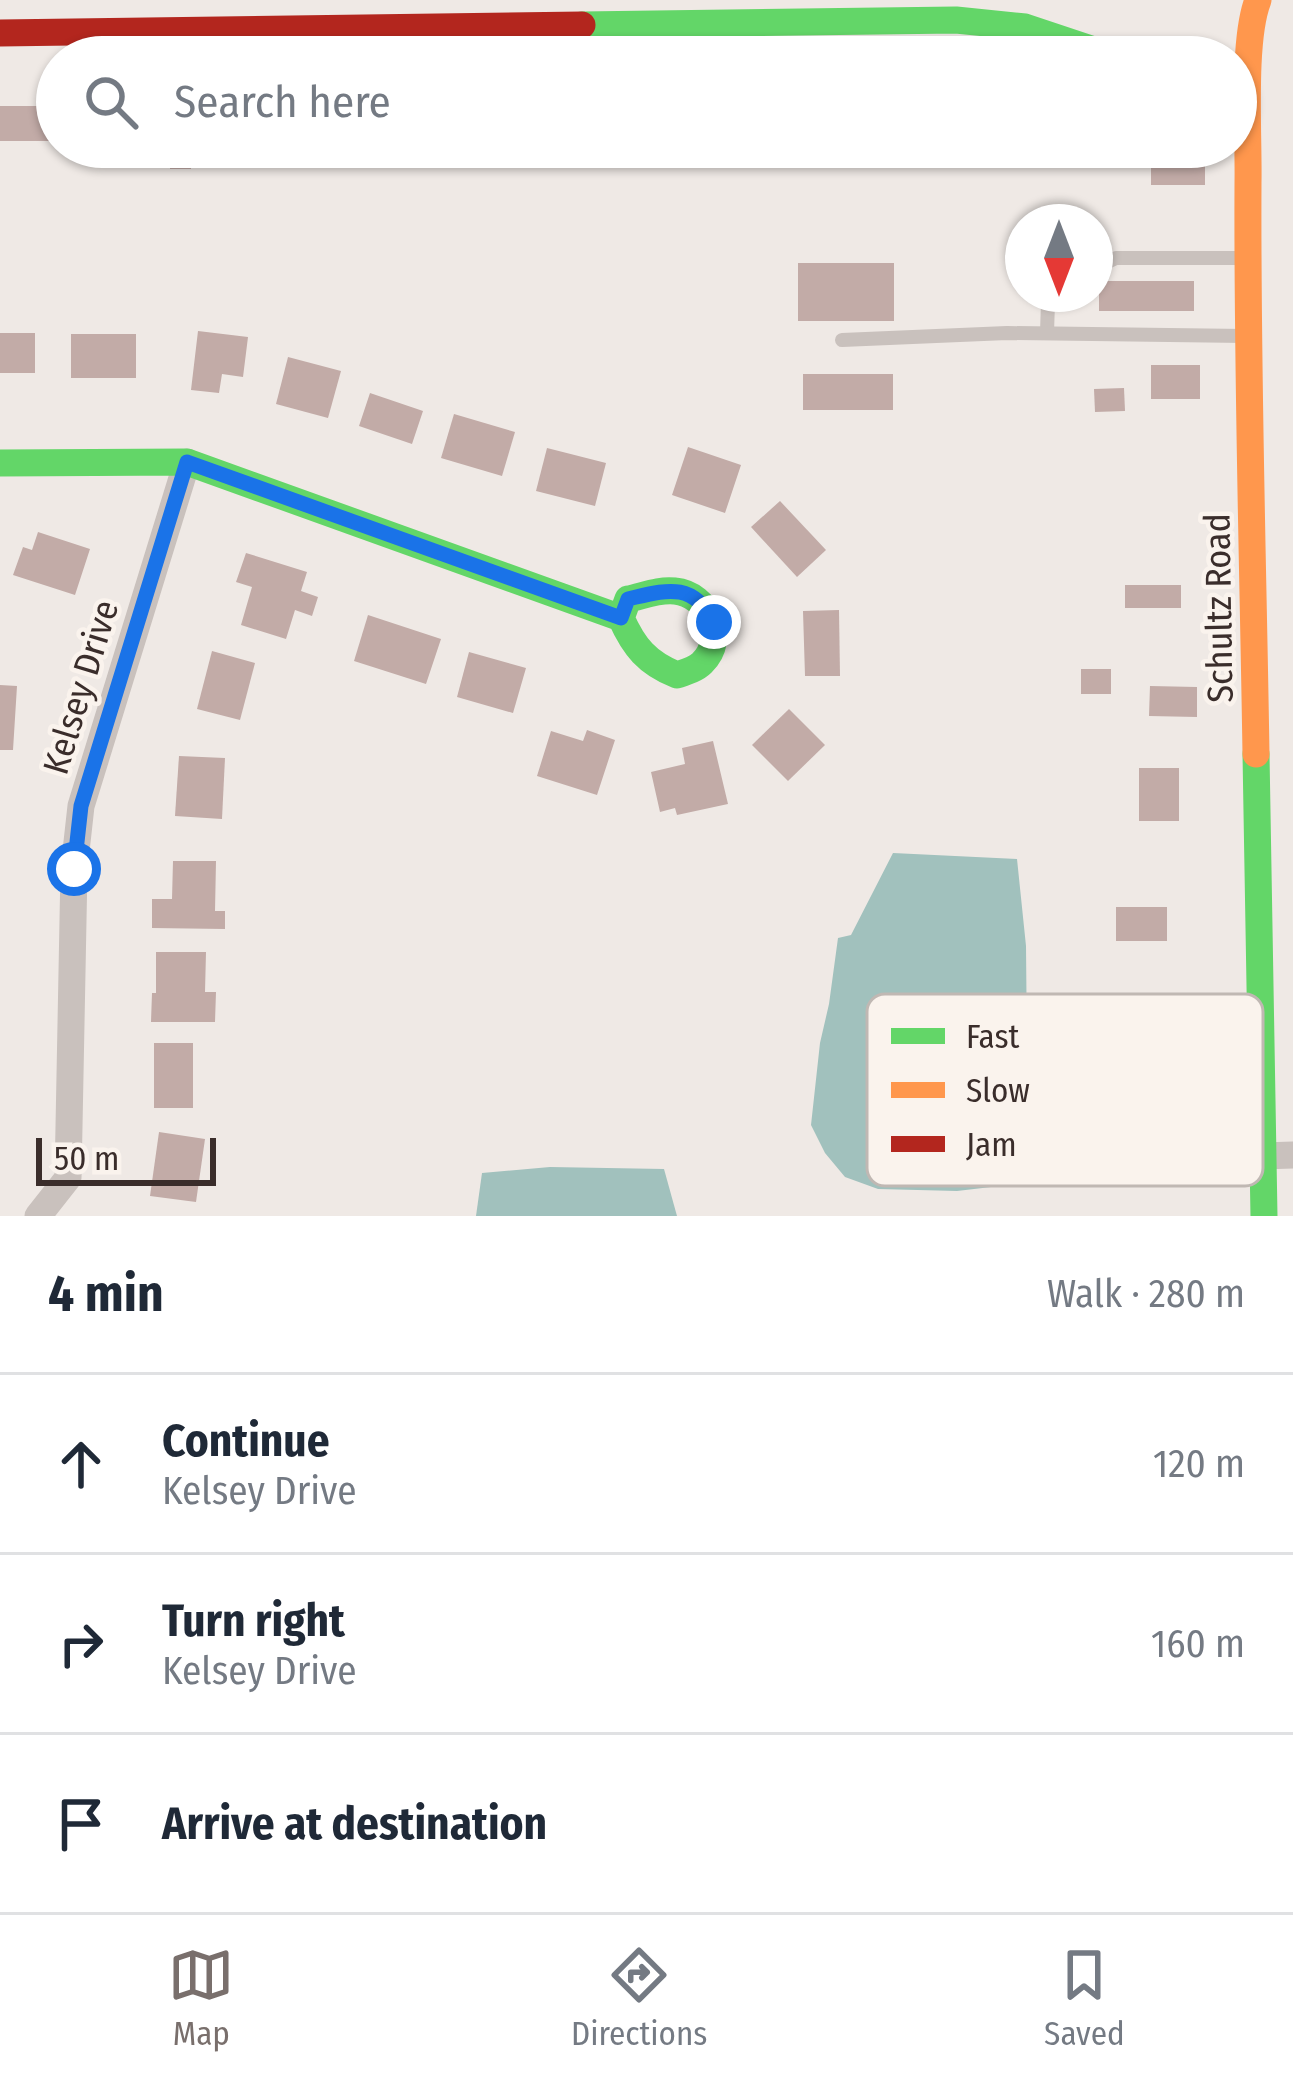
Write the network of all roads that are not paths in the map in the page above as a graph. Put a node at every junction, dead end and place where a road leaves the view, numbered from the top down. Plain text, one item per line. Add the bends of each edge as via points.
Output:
1 (1258, 0) edge
2 (0, 33) edge
3 (1052, 36) edge
4 (1248, 36) edge
5 (1245, 168) edge
6 (1248, 258) junction
7 (1113, 260) edge
8 (1048, 312) edge
9 (1047, 333) junction
10 (1250, 336) junction
11 (842, 340) dead end
12 (187, 462) junction
13 (0, 463) edge
14 (621, 618) dead end
15 (1261, 994) edge
16 (1263, 1097) edge
17 (1293, 1155) edge
18 (1264, 1156) junction
19 (38, 1216) edge
20 (1264, 1216) edge

1 - 4 street, Schultz Road
2 - 3 street via 956,20
5 - 6 street, Schultz Road
6 - 7 lane
6 - 10 street, Schultz Road
8 - 9 lane
9 - 10 lane
9 - 11 lane
10 - 15 street, Schultz Road
12 - 13 street
12 - 14 street
12 - 19 street, Kelsey Drive via 81,806 68,1178
16 - 18 street, Schultz Road
17 - 18 street
18 - 20 street, Schultz Road

